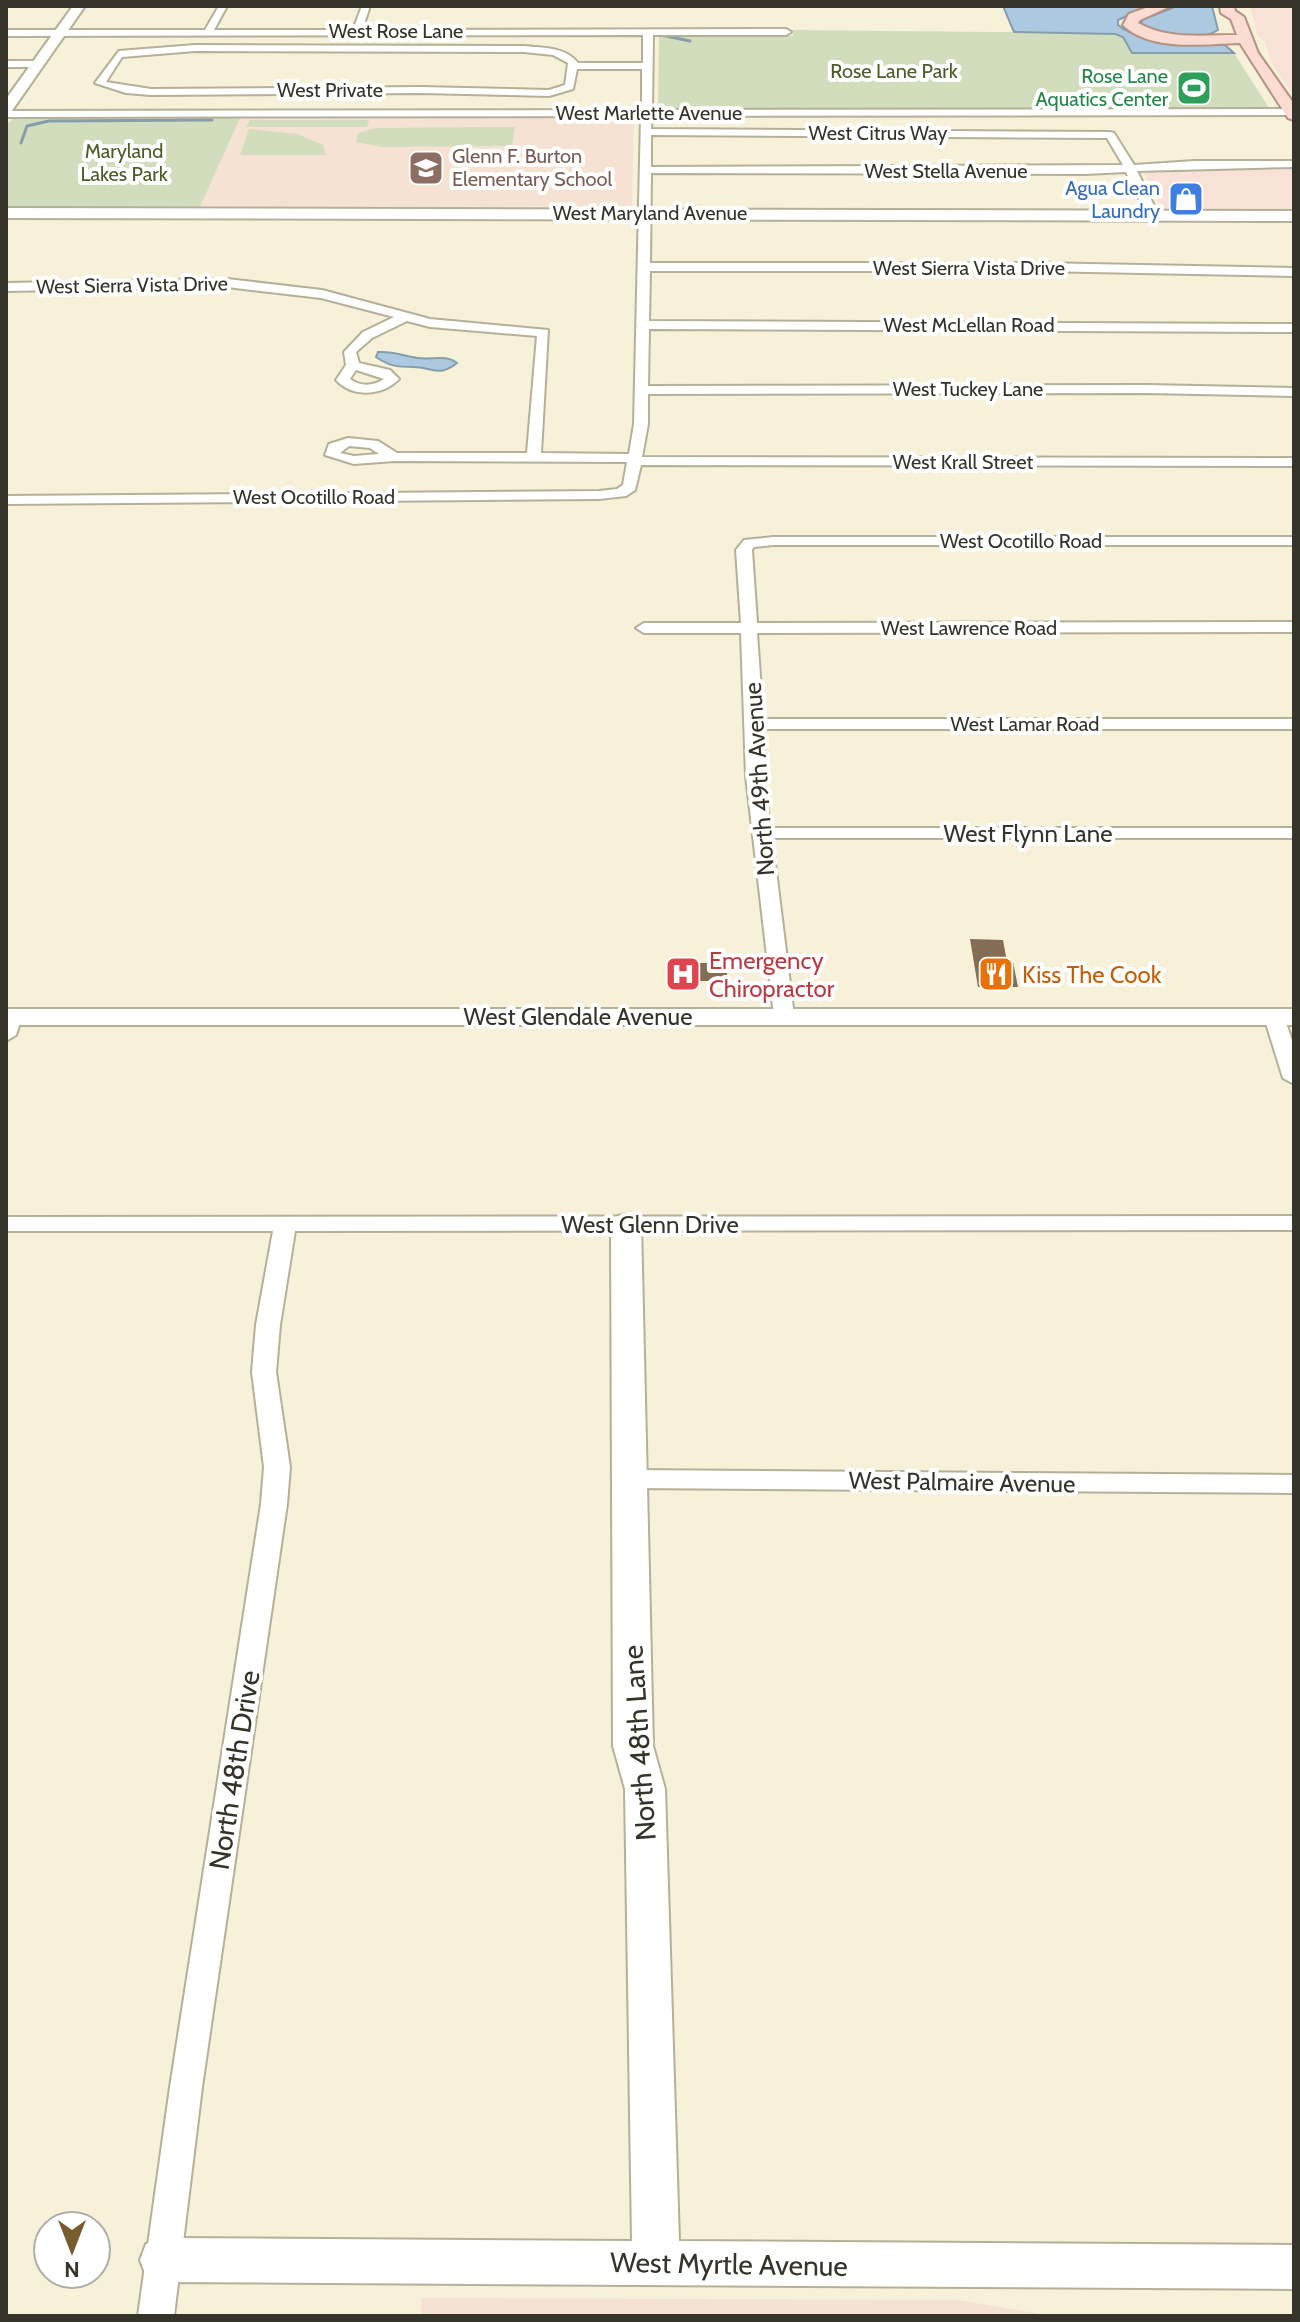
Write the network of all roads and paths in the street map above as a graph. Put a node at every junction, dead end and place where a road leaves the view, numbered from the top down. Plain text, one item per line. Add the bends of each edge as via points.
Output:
1 (79, 6) edge
2 (223, 6) edge
3 (366, 6) edge
4 (1164, 6) edge
5 (1236, 10) edge
6 (209, 31) junction
7 (339, 31) junction
8 (357, 31) junction
9 (648, 31) junction
10 (62, 32) junction
11 (786, 32) dead end
12 (6, 33) edge
13 (1244, 39) junction
14 (333, 47) junction
15 (6, 64) edge
16 (39, 64) junction
17 (573, 66) junction
18 (648, 66) junction
19 (315, 90) junction
20 (442, 90) junction
21 (8, 104) edge
22 (438, 107) dead end
23 (647, 113) junction
24 (306, 114) junction
25 (1293, 114) edge
26 (647, 132) junction
27 (1294, 164) edge
28 (1131, 169) junction
29 (647, 170) junction
30 (6, 213) edge
31 (646, 214) junction
32 (1294, 216) edge
33 (1154, 218) junction
34 (645, 267) junction
35 (1294, 272) edge
36 (6, 287) edge
37 (258, 287) junction
38 (6, 294) edge
39 (405, 317) junction
40 (643, 325) junction
41 (1294, 328) edge
42 (353, 365) dead end
43 (642, 390) junction
44 (1294, 392) edge
45 (394, 457) dead end
46 (534, 458) junction
47 (634, 460) junction
48 (1294, 462) edge
49 (6, 500) edge
50 (1294, 541) edge
51 (749, 543) joint
52 (1294, 627) edge
53 (644, 628) dead end
54 (747, 628) junction
55 (755, 724) junction
56 (1294, 724) edge
57 (761, 833) junction
58 (1294, 833) edge
59 (784, 1016) junction
60 (1284, 1017) edge
61 (8, 1023) edge
62 (1294, 1078) edge
63 (1294, 1223) edge
64 (6, 1224) edge
65 (626, 1224) junction
66 (285, 1225) junction
67 (630, 1479) junction
68 (1294, 1484) edge
69 (163, 2260) junction
70 (656, 2263) junction
71 (1294, 2267) edge
72 (156, 2316) edge

1 - 10 street
2 - 6 street
3 - 8 street
4 - 13 main road via 1134,17 1130,25 1166,37
5 - 13 main road
6 - 7 street, West Rose Lane
6 - 10 street, West Rose Lane
7 - 8 street, West Rose Lane
7 - 14 street
8 - 9 street, West Rose Lane
9 - 11 street, West Rose Lane
9 - 18 street
10 - 12 street, West Rose Lane
10 - 16 street
13 - 25 main road
14 - 17 street, West Private via 555,52 568,57
14 - 19 street, West Private via 119,54 100,83 147,92
15 - 16 street
16 - 21 street
17 - 18 street
17 - 20 street, West Private via 570,87 561,91
18 - 23 street
19 - 20 street, West Private
19 - 24 street
20 - 22 street
21 - 24 street, West Marlette Avenue
23 - 24 street, West Marlette Avenue
23 - 25 street, West Marlette Avenue
23 - 26 street
26 - 28 street, West Citrus Way via 1110,135
26 - 29 street
27 - 28 street, West Stella Avenue
28 - 29 street, West Stella Avenue
28 - 33 street
29 - 31 street
30 - 31 street, West Maryland Avenue
31 - 33 street, West Maryland Avenue
31 - 34 street
32 - 33 street, West Maryland Avenue
34 - 35 street, West Sierra Vista Drive
34 - 40 street
36 - 37 street, West Sierra Vista Drive
37 - 38 street, West Sierra Vista Drive
37 - 39 street, West Sierra Vista Drive via 322,294
39 - 42 street via 356,343 350,352
39 - 46 street, West Sierra Vista Drive via 459,328 544,333
40 - 41 street, West McLellan Road
40 - 43 street
43 - 44 street, West Tuckey Lane
43 - 47 street
45 - 46 street, West Krall Street
46 - 47 street, West Krall Street
47 - 48 street, West Krall Street
47 - 49 street, West Ocotillo Road via 630,487 621,493
50 - 51 street, West Ocotillo Road
51 - 54 street, North 49th Avenue via 744,550
52 - 54 street, West Lawrence Road
53 - 54 street, West Lawrence Road
54 - 55 street, North 49th Avenue
55 - 56 street, West Lamar Road
55 - 57 street, North 49th Avenue
57 - 58 street, West Flynn Lane
57 - 59 street, North 49th Avenue
59 - 60 street, West Glendale Avenue
59 - 61 street, West Glendale Avenue
60 - 62 street
63 - 65 street, West Glenn Drive
64 - 66 street, West Glenn Drive
65 - 66 street, West Glenn Drive
65 - 67 street, North 48th Lane
66 - 69 street, North 48th Drive via 264,1372 277,1467 274,1504
67 - 68 street, West Palmaire Avenue
67 - 70 street, North 48th Lane via 633,1746 645,1789
69 - 70 street, West Myrtle Avenue
69 - 72 street, North 48th Drive
70 - 71 street, West Myrtle Avenue

